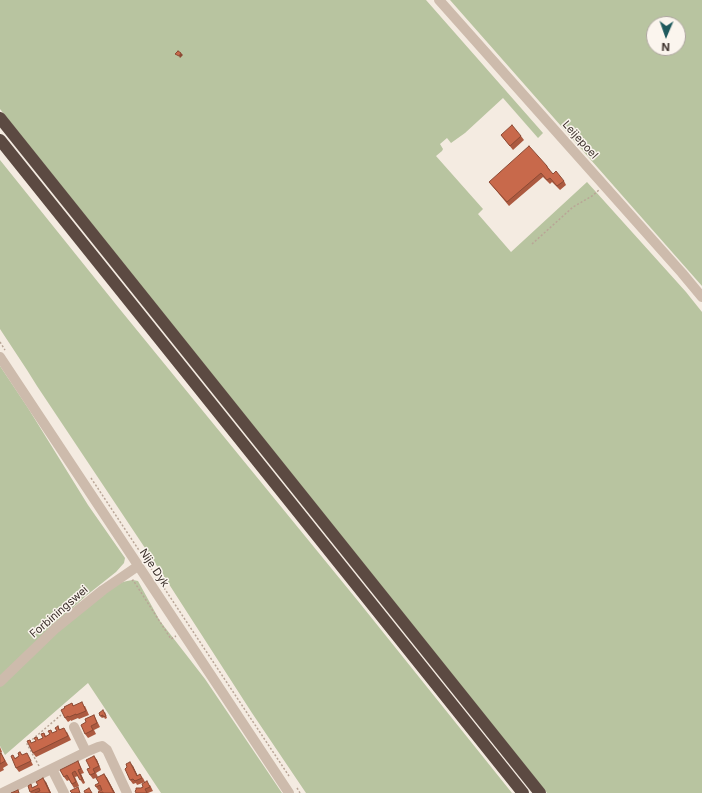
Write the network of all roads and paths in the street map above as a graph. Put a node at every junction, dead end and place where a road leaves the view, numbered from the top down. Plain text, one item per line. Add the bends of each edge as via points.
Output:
1 (439, 0) edge
2 (0, 118) edge
3 (1, 141) edge
4 (592, 196) dead end
5 (532, 244) dead end
6 (702, 297) edge
7 (0, 357) edge
8 (138, 566) junction
9 (127, 582) dead end
10 (176, 636) dead end
11 (0, 682) edge
12 (61, 715) edge
13 (74, 727) dead end
14 (86, 752) junction
15 (47, 771) junction
16 (2, 793) edge
17 (64, 793) edge
18 (127, 793) edge
19 (289, 793) edge
20 (523, 793) edge
21 (540, 793) edge

1 - 6 street, Leijepoel
2 - 21 highway
3 - 20 highway
4 - 5 path via 573,207
7 - 8 street, Nije Dyk
8 - 11 street, Forbiningswei via 56,628
8 - 19 street, Nije Dyk
9 - 10 path via 133,580 171,639
12 - 15 path via 27,744
13 - 14 street
14 - 15 street
14 - 18 street via 102,746 107,750
15 - 16 street
15 - 17 street

